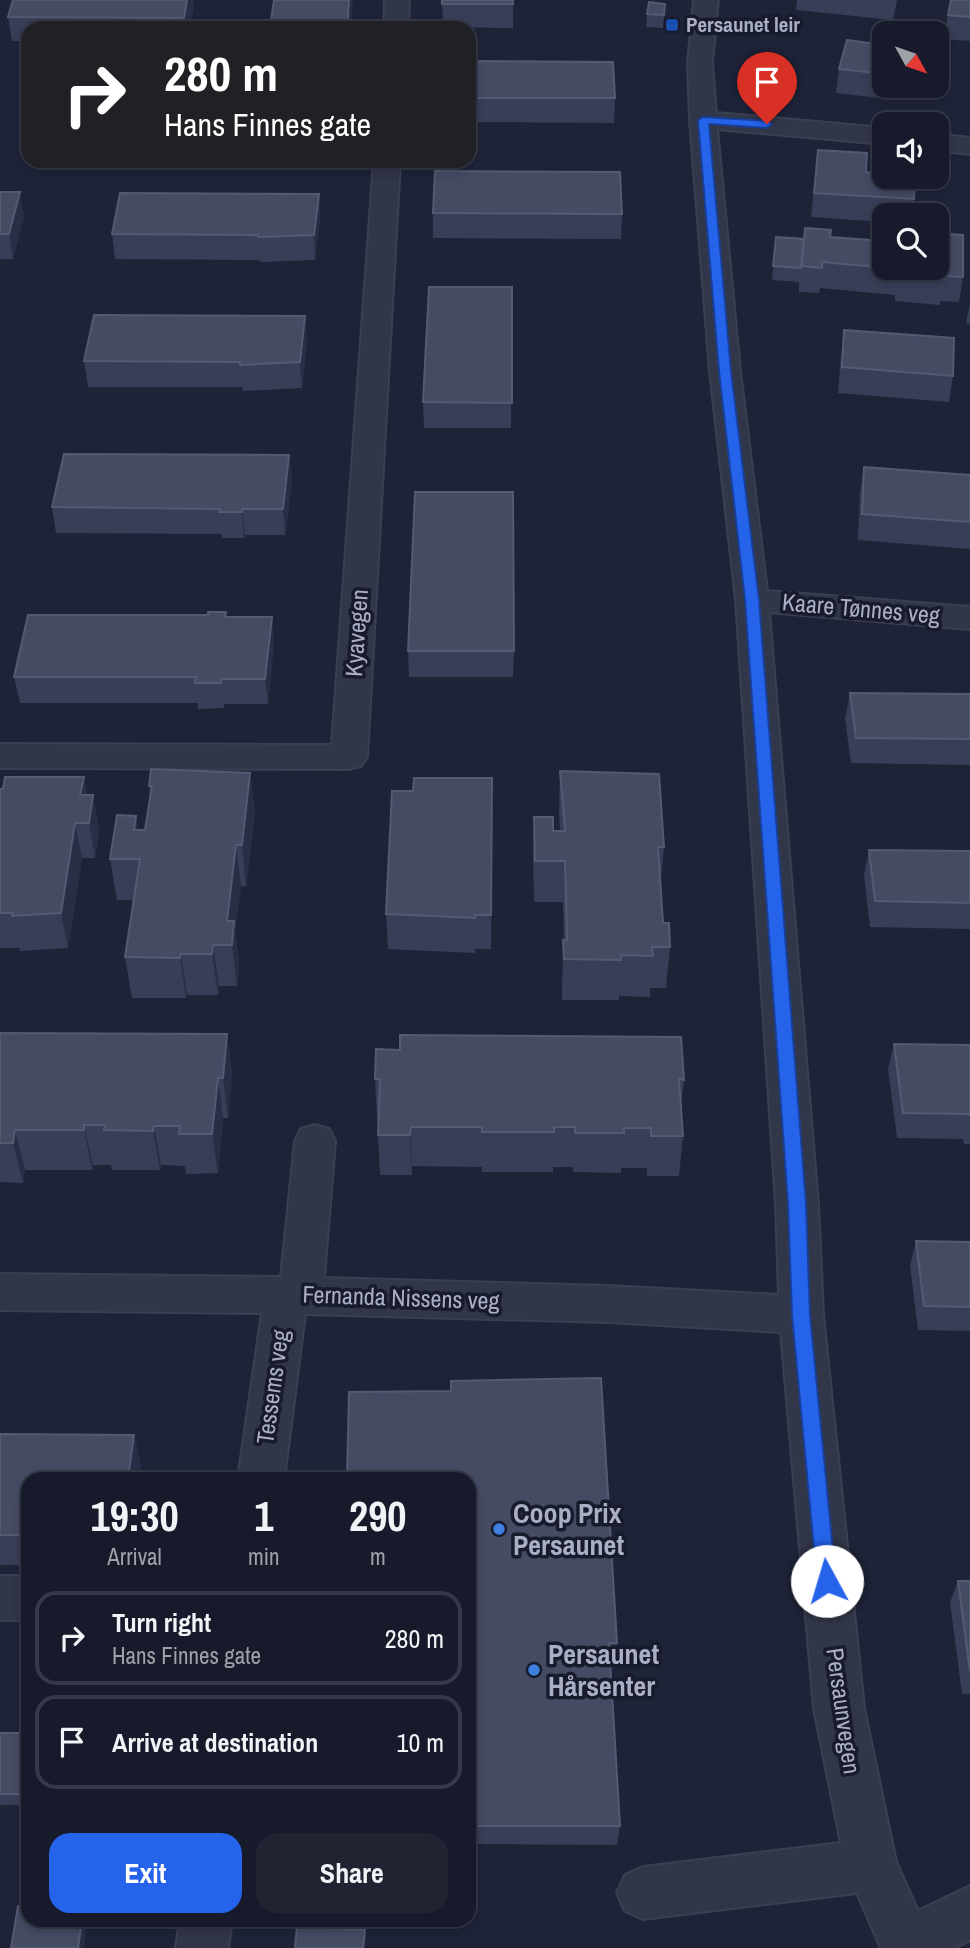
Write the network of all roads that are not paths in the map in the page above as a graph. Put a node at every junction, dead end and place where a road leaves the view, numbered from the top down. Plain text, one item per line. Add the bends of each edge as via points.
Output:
1 (397, 0) edge
2 (706, 0) edge
3 (396, 21) edge
4 (703, 120) junction
5 (872, 135) edge
6 (949, 144) edge
7 (970, 146) edge
8 (387, 168) edge
9 (752, 600) junction
10 (970, 618) edge
11 (0, 757) edge
12 (315, 1141) dead end
13 (0, 1292) edge
14 (293, 1295) junction
15 (801, 1315) junction
16 (262, 1472) edge
17 (0, 1598) edge
18 (21, 1598) edge
19 (871, 1865) junction
20 (643, 1893) dead end
21 (970, 1912) edge
22 (205, 1927) edge
23 (907, 1947) edge
24 (202, 1948) edge

1 - 3 street
2 - 4 street, Persaunvegen via 700,63
4 - 5 street
4 - 9 street, Persaunvegen via 725,371
6 - 7 street
8 - 11 street, Kyavegen via 349,757
9 - 10 street, Kaare Tønnes veg
9 - 15 street, Persaunvegen via 797,1204
12 - 14 street, Tessems veg
13 - 14 street, Fernanda Nissens veg
14 - 15 street, Fernanda Nissens veg
14 - 16 street, Tessems veg
15 - 19 street, Persaunvegen via 842,1730
17 - 18 street
19 - 20 street
19 - 23 street, Persaunvegen
21 - 23 street
22 - 24 street

